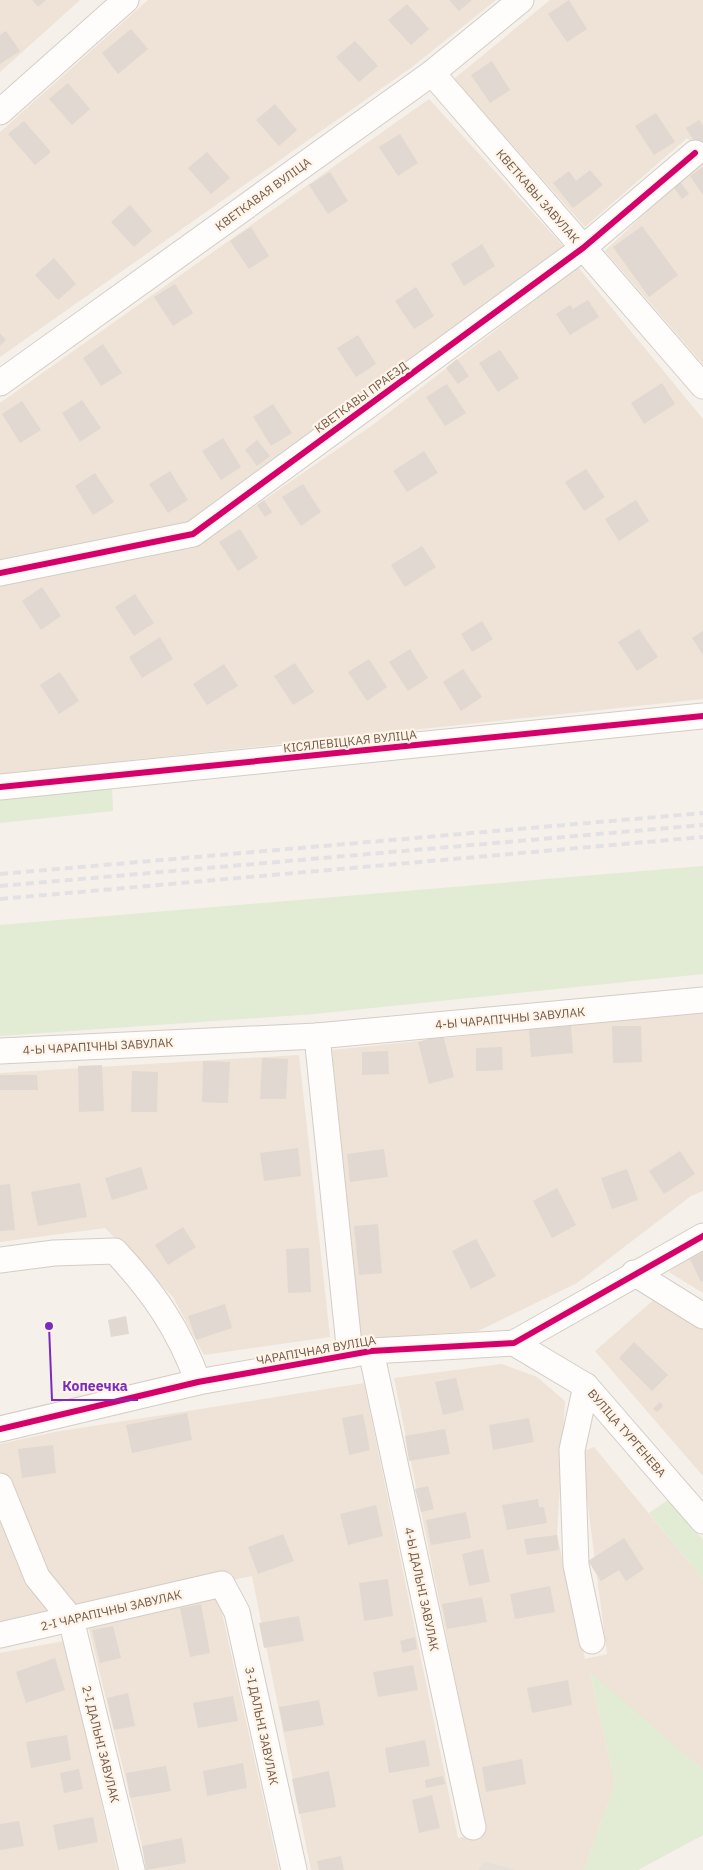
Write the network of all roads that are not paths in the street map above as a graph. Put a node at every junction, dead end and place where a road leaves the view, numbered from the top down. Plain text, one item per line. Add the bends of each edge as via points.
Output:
1 (126, 0) edge
2 (521, 0) edge
3 (432, 73) junction
4 (0, 112) edge
5 (695, 153) dead end
6 (583, 248) junction
7 (0, 383) edge
8 (703, 386) edge
9 (0, 573) edge
10 (703, 716) edge
11 (0, 787) edge
12 (703, 1000) edge
13 (317, 1036) junction
14 (0, 1051) edge
15 (703, 1236) edge
16 (0, 1260) edge
17 (634, 1273) junction
18 (703, 1316) edge
19 (514, 1343) junction
20 (360, 1353) junction
21 (198, 1382) junction
22 (586, 1386) junction
23 (0, 1429) edge
24 (0, 1486) edge
25 (703, 1521) edge
26 (222, 1584) joint
27 (71, 1619) junction
28 (0, 1635) edge
29 (592, 1641) dead end
30 (474, 1828) dead end
31 (132, 1870) edge
32 (294, 1870) edge

1 - 4 street
2 - 3 street, КВЕТКАВАЯ ВУЛІЦА
3 - 6 street, КВЕТКАВЫ ЗАВУЛАК
3 - 7 street, КВЕТКАВАЯ ВУЛІЦА
5 - 6 street, КВЕТКАВЫ ПРАЕЗД
6 - 8 street, КВЕТКАВЫ ЗАВУЛАК
6 - 9 street, КВЕТКАВЫ ПРАЕЗД via 193,534
10 - 11 street, КІСЯЛЕВІЦКАЯ ВУЛІЦА
12 - 13 street, 4-Ы ЧАРАПІЧНЫ ЗАВУЛАК
13 - 14 street, 4-Ы ЧАРАПІЧНЫ ЗАВУЛАК
13 - 20 street
15 - 17 street, ЧАРАПІЧНАЯ ВУЛІЦА
16 - 21 street via 54,1253 116,1251 147,1285 187,1352
17 - 18 street
17 - 19 street, ЧАРАПІЧНАЯ ВУЛІЦА
19 - 20 street, ЧАРАПІЧНАЯ ВУЛІЦА
19 - 22 street, ВУЛІЦА ТУРГЕНЕВА
20 - 21 street, ЧАРАПІЧНАЯ ВУЛІЦА
20 - 30 street, 4-Ы ДАЛЬНІ ЗАВУЛАК
21 - 23 street, ЧАРАПІЧНАЯ ВУЛІЦА
22 - 25 street, ВУЛІЦА ТУРГЕНЕВА
22 - 29 street via 572,1450 576,1565
24 - 27 street via 37,1577
26 - 27 street, 2-І ЧАРАПІЧНЫ ЗАВУЛАК
26 - 32 street, 3-І ДАЛЬНІ ЗАВУЛАК via 237,1612
27 - 28 street, 2-І ЧАРАПІЧНЫ ЗАВУЛАК
27 - 31 street, 2-І ДАЛЬНІ ЗАВУЛАК

